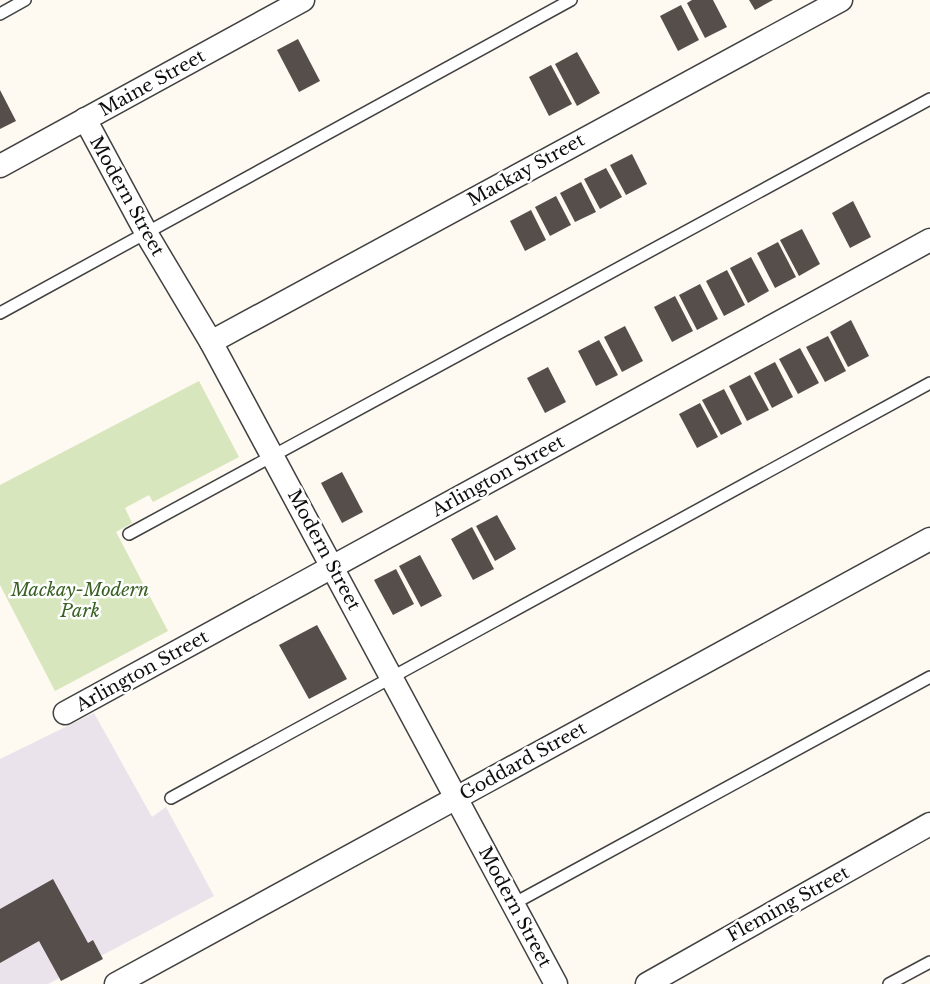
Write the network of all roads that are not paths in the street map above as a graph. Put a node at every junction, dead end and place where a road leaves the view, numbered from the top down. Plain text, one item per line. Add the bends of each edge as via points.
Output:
1 (26, 0) edge
2 (303, 0) edge
3 (571, 0) edge
4 (841, 0) edge
5 (0, 14) edge
6 (930, 98) edge
7 (85, 119) junction
8 (0, 166) edge
9 (147, 233) junction
10 (930, 240) edge
11 (0, 313) edge
12 (211, 342) junction
13 (930, 383) edge
14 (273, 456) junction
15 (129, 534) dead end
16 (930, 538) edge
17 (333, 566) junction
18 (392, 677) junction
19 (930, 678) edge
20 (66, 713) dead end
21 (171, 798) dead end
22 (456, 798) junction
23 (930, 824) edge
24 (513, 904) junction
25 (930, 962) edge
26 (116, 984) edge
27 (556, 984) edge
28 (647, 984) edge
29 (889, 984) edge

1 - 5 lane
2 - 7 street, Maine Street
3 - 9 lane
4 - 12 street, Mackay Street
6 - 14 lane
7 - 8 street, Maine Street
7 - 9 street, Modern Street
9 - 11 lane
9 - 12 street, Modern Street
10 - 17 street, Arlington Street
12 - 14 street, Modern Street
13 - 18 lane
14 - 15 lane
14 - 17 street, Modern Street
16 - 22 street, Goddard Street
17 - 18 street, Modern Street
17 - 20 street, Arlington Street
18 - 21 lane
18 - 22 street, Modern Street
19 - 24 lane
22 - 24 street, Modern Street
22 - 26 street, Goddard Street
23 - 28 street, Fleming Street
24 - 27 street, Modern Street
25 - 29 lane

